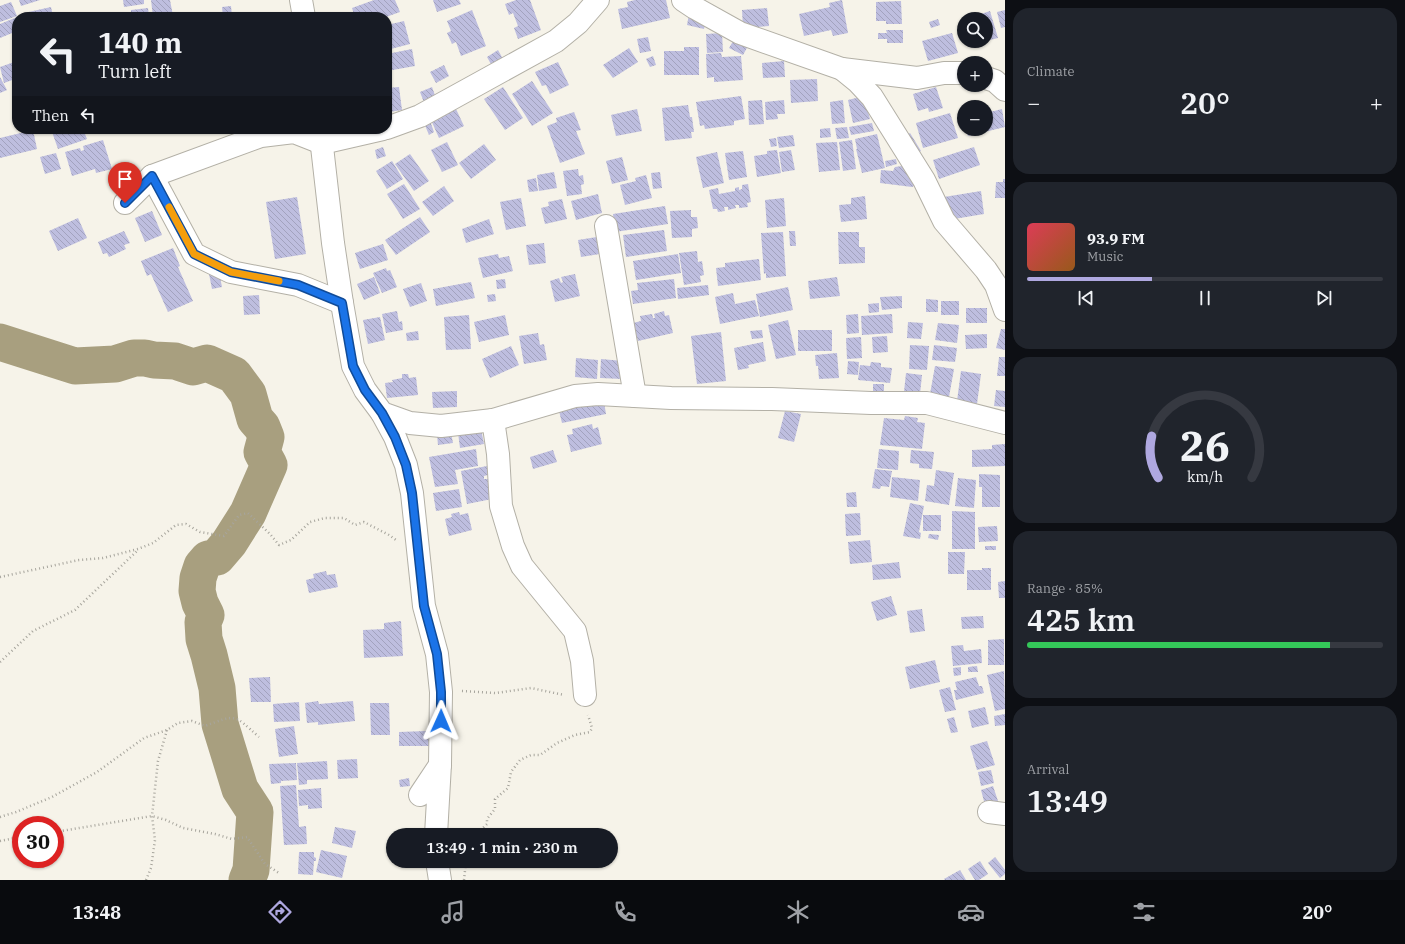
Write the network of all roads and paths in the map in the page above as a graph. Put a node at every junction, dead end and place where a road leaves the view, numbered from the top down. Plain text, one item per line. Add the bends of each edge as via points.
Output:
1 (301, 0) edge
2 (598, 0) edge
3 (683, 0) edge
4 (303, 12) edge
5 (1005, 68) edge
6 (842, 69) junction
7 (993, 70) edge
8 (957, 73) edge
9 (993, 80) edge
10 (1005, 90) edge
11 (392, 126) edge
12 (278, 134) edge
13 (308, 134) edge
14 (339, 134) edge
15 (321, 136) edge
16 (152, 176) junction
17 (125, 203) dead end
18 (606, 226) dead end
19 (342, 303) junction
20 (1005, 310) edge
21 (635, 396) junction
22 (382, 413) junction
23 (493, 420) junction
24 (1005, 423) edge
25 (138, 549) junction
26 (419, 559) junction
27 (0, 577) edge
28 (0, 662) edge
29 (441, 692) junction
30 (585, 695) junction
31 (167, 730) junction
32 (259, 737) dead end
33 (440, 764) junction
34 (420, 795) dead end
35 (152, 816) junction
36 (0, 817) edge
37 (436, 828) edge
38 (483, 828) edge
39 (64, 831) edge
40 (12, 839) edge
41 (0, 841) edge
42 (438, 868) edge
43 (465, 868) edge
44 (279, 873) dead end
45 (146, 880) edge
46 (440, 880) edge
47 (464, 880) edge

1 - 4 street
2 - 11 street via 578,23 556,41 420,116
3 - 6 street via 740,33
5 - 7 street
6 - 8 street via 917,78
6 - 20 street via 872,97 924,180 944,221 996,285
9 - 10 street
12 - 16 street via 261,136
13 - 15 street
14 - 15 street
15 - 19 street
16 - 17 street
16 - 19 street via 194,254 231,272 298,285
18 - 21 street
19 - 22 street via 353,366 365,390
21 - 23 street via 575,396
21 - 24 street via 927,403
22 - 23 street via 410,423 441,426
22 - 26 street via 406,465 412,493
23 - 30 street via 501,506 513,546 522,566 574,631 582,661
25 - 26 path via 153,543 176,525 186,524 200,532 224,536 239,515 248,513 279,544 291,540 310,522 325,518 344,518 355,525 364,522 389,535
25 - 27 path
25 - 28 path via 75,610 33,631
26 - 29 street via 424,606 437,654
29 - 30 path via 455,690 496,693 531,688 569,696
29 - 33 street
30 - 38 path via 585,707 592,728 590,732 557,743 540,755 531,755 520,760 512,772 508,788 496,799 495,809
31 - 32 path via 178,723 192,721 204,726 228,717 238,719
31 - 35 path via 158,761
31 - 36 path via 144,738 97,772 52,797
33 - 34 street
33 - 37 street
35 - 39 path
35 - 44 path via 183,828 232,839 246,837 266,864
35 - 45 path via 155,840 152,868
40 - 41 path
42 - 46 street
43 - 47 path

